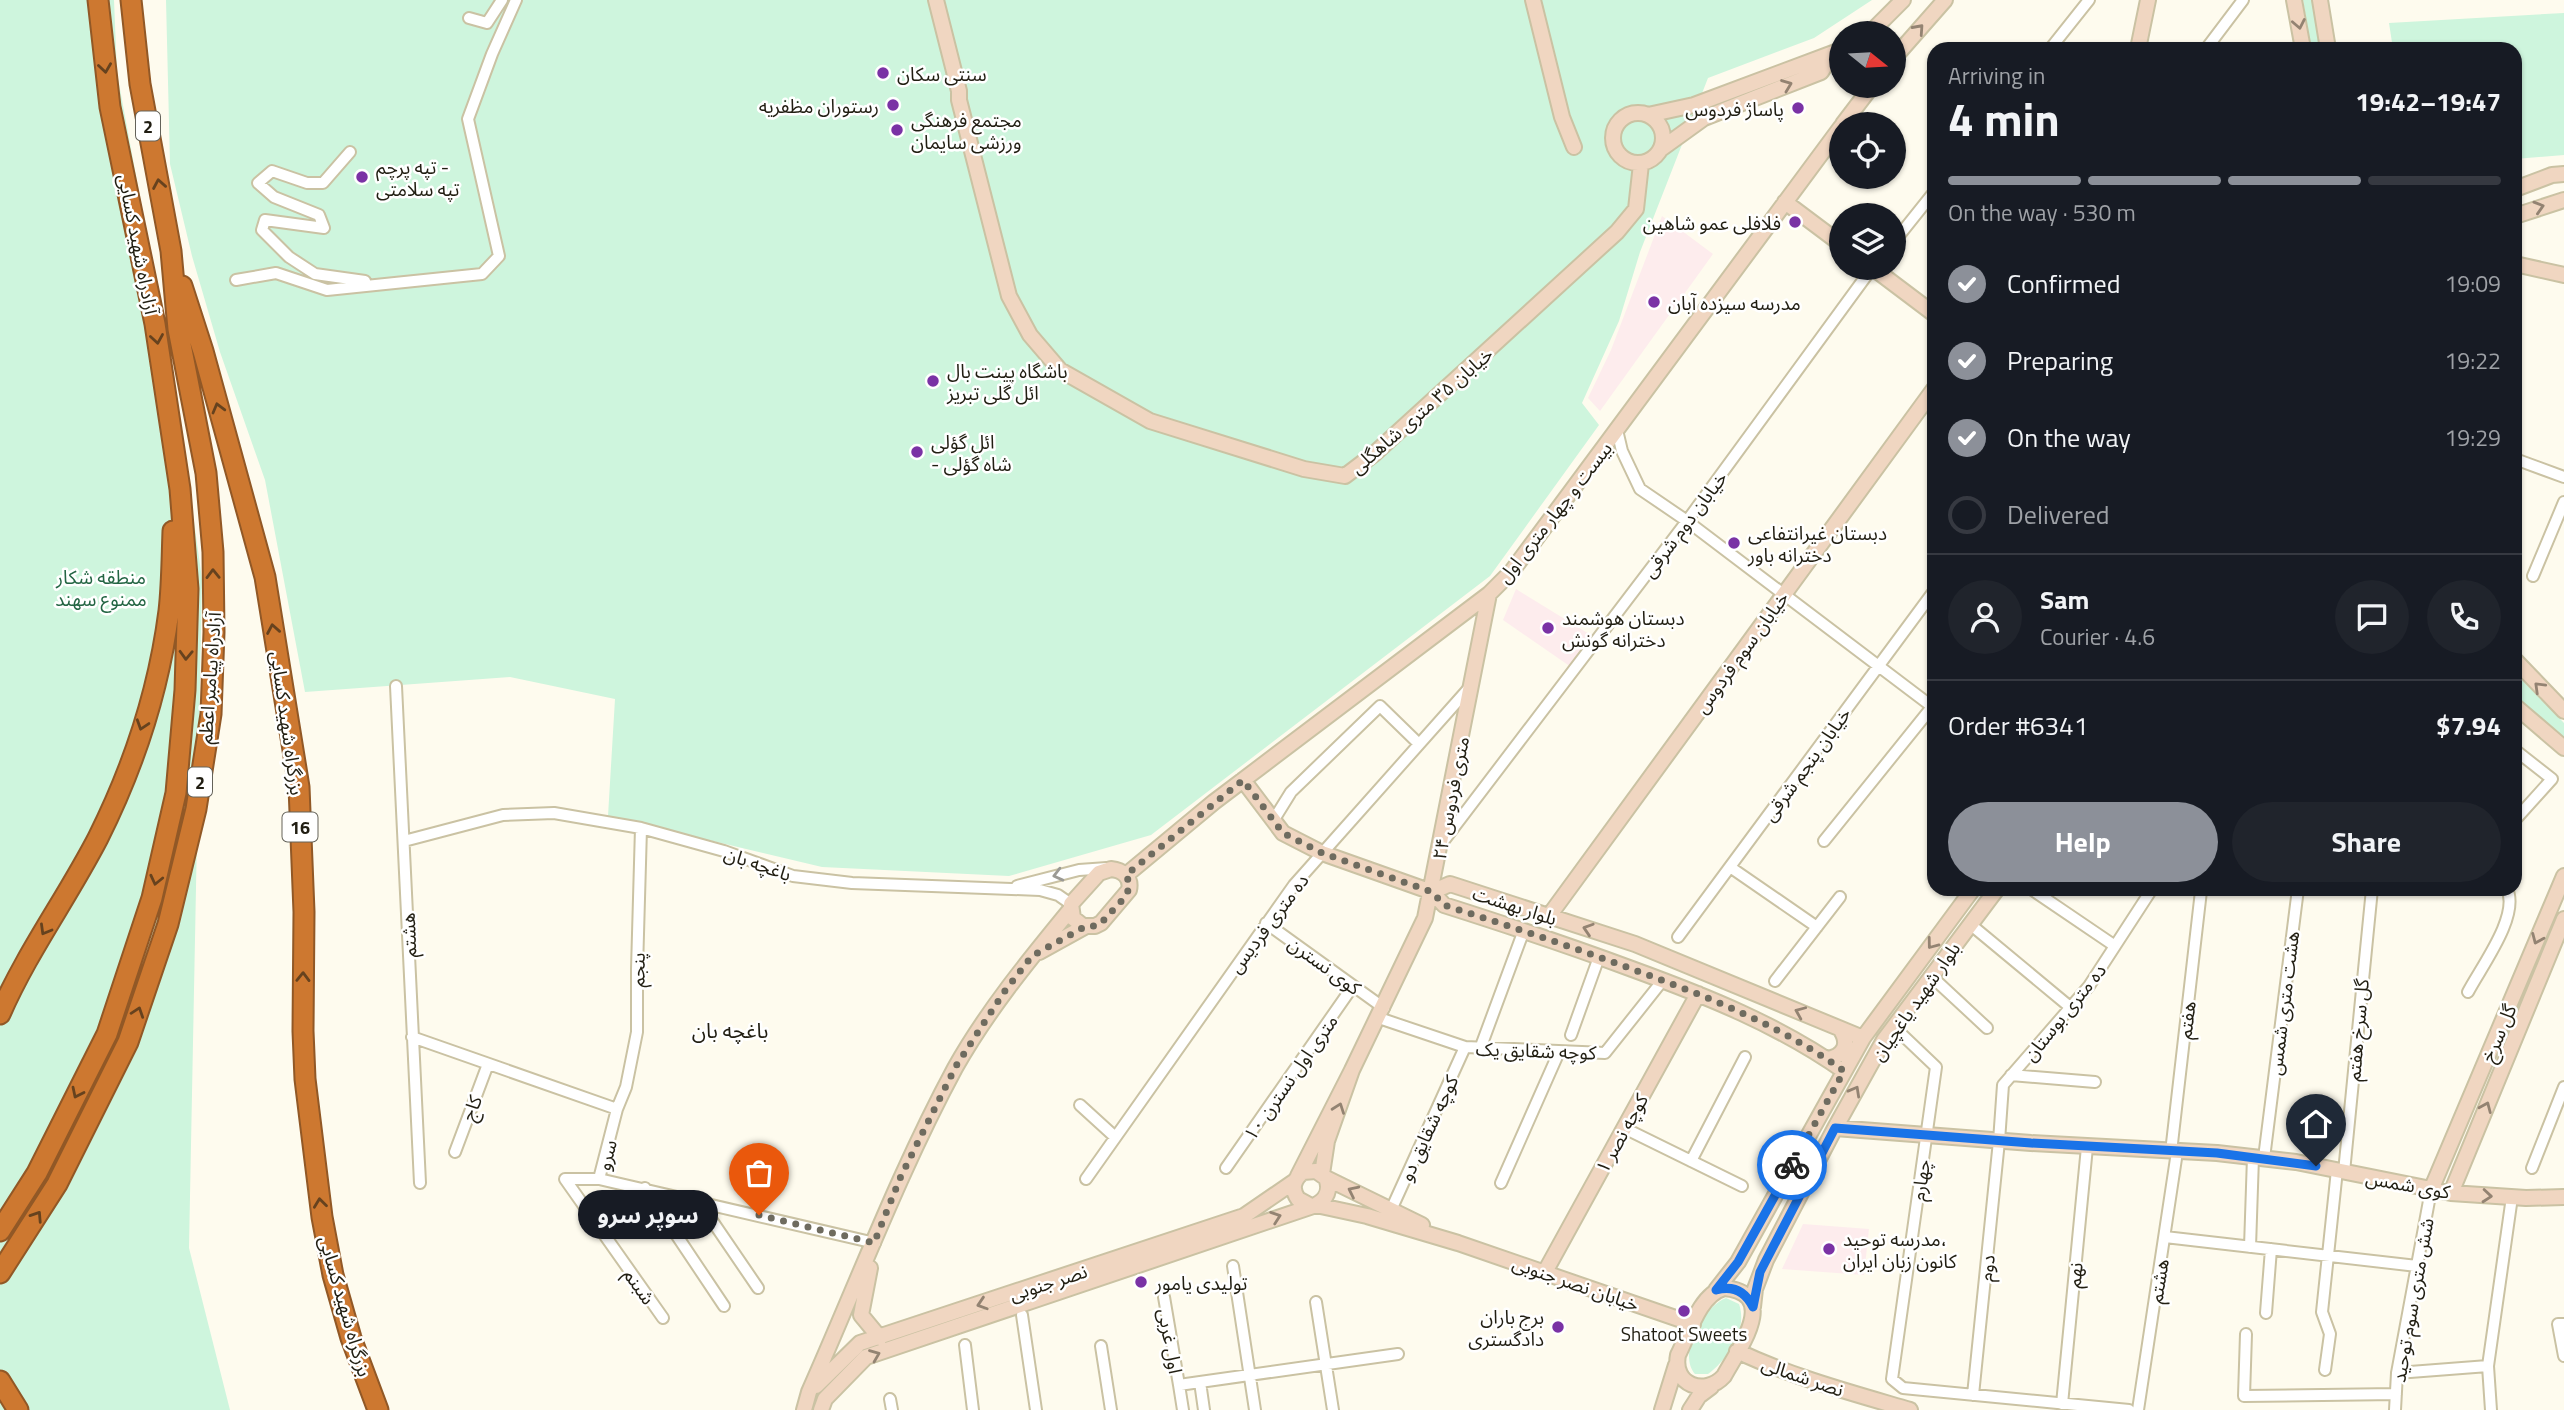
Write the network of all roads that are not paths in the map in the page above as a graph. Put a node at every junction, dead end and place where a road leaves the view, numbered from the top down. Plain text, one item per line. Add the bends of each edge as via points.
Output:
1 (98, 0) edge
2 (131, 0) edge
3 (502, 0) edge
4 (516, 0) edge
5 (936, 0) edge
6 (1533, 0) edge
7 (1903, 0) edge
8 (1945, 0) edge
9 (2089, 0) edge
10 (2148, 0) edge
11 (2243, 0) edge
12 (2294, 0) edge
13 (2320, 0) edge
14 (469, 18) dead end
15 (1882, 21) edge
16 (2056, 42) edge
17 (2139, 42) edge
18 (2211, 42) edge
19 (2303, 42) edge
20 (2327, 42) edge
21 (1906, 44) edge
22 (1829, 56) edge
23 (1829, 62) edge
24 (1863, 98) edge
25 (1852, 112) edge
26 (1648, 115) junction
27 (1829, 142) edge
28 (1574, 147) dead end
29 (1661, 149) junction
30 (350, 152) dead end
31 (1641, 164) junction
32 (2558, 174) edge
33 (2522, 177) edge
34 (2522, 187) edge
35 (2564, 200) edge
36 (1927, 201) edge
37 (1784, 202) junction
38 (2522, 214) edge
39 (1906, 227) edge
40 (1829, 235) edge
41 (171, 251) junction
42 (2522, 266) edge
43 (2564, 275) edge
44 (236, 280) dead end
45 (1864, 280) edge
46 (1889, 280) edge
47 (379, 283) junction
48 (1927, 309) edge
49 (1927, 399) edge
50 (1616, 430) junction
51 (2522, 462) edge
52 (2564, 477) edge
53 (180, 489) junction
54 (2564, 502) edge
55 (1687, 521) junction
56 (2533, 576) dead end
57 (1784, 593) junction
58 (1489, 594) junction
59 (1927, 600) edge
60 (1879, 665) junction
61 (2522, 667) edge
62 (1472, 685) junction
63 (396, 686) dead end
64 (1927, 703) edge
65 (2564, 711) edge
66 (2522, 712) edge
67 (1927, 715) edge
68 (1419, 744) junction
69 (2564, 748) edge
70 (2522, 755) edge
71 (1243, 780) junction
72 (2522, 812) edge
73 (1273, 821) junction
74 (641, 828) junction
75 (404, 841) junction
76 (1824, 841) dead end
77 (1441, 844) junction
78 (1322, 853) junction
79 (1730, 867) junction
80 (1111, 869) junction
81 (1126, 875) junction
82 (2564, 876) edge
83 (1007, 888) junction
84 (1432, 892) junction
85 (1968, 896) edge
86 (1992, 896) edge
87 (2041, 896) edge
88 (2147, 896) edge
89 (2200, 896) edge
90 (2297, 896) edge
91 (2371, 896) edge
92 (2511, 896) edge
93 (1840, 897) dead end
94 (1071, 907) junction
95 (1549, 916) junction
96 (2564, 919) edge
97 (1266, 923) junction
98 (1970, 924) junction
99 (1086, 926) junction
100 (1817, 928) junction
101 (1524, 930) junction
102 (1678, 937) dead end
103 (2115, 946) junction
104 (1032, 956) junction
105 (1599, 957) junction
106 (1931, 976) junction
107 (1663, 980) junction
108 (1775, 981) dead end
109 (1353, 986) junction
110 (2468, 992) dead end
111 (1698, 994) junction
112 (2070, 1007) junction
113 (1381, 1013) junction
114 (0, 1014) edge
115 (1894, 1027) junction
116 (1987, 1028) dead end
117 (1840, 1029) junction
118 (1572, 1035) dead end
119 (412, 1037) junction
120 (1863, 1038) junction
121 (1465, 1047) junction
122 (1480, 1049) junction
123 (1559, 1052) junction
124 (1745, 1057) dead end
125 (1827, 1059) junction
126 (488, 1063) junction
127 (1352, 1070) junction
128 (1844, 1071) junction
129 (2011, 1075) junction
130 (2095, 1082) dead end
131 (2564, 1087) edge
132 (1080, 1105) dead end
133 (617, 1109) junction
134 (1624, 1128) junction
135 (1835, 1128) junction
136 (1926, 1135) junction
137 (1114, 1136) junction
138 (1999, 1141) junction
139 (2087, 1147) junction
140 (455, 1152) dead end
141 (2174, 1152) junction
142 (2258, 1157) junction
143 (1691, 1161) junction
144 (1226, 1168) dead end
145 (2532, 1168) dead end
146 (2340, 1171) junction
147 (1324, 1176) junction
148 (1297, 1178) junction
149 (599, 1179) junction
150 (1086, 1179) dead end
151 (1501, 1183) dead end
152 (420, 1184) dead end
153 (1741, 1186) dead end
154 (645, 1188) junction
155 (2431, 1190) junction
156 (2451, 1192) junction
157 (2563, 1195) edge
158 (2512, 1198) junction
159 (698, 1200) junction
160 (1313, 1205) junction
161 (1391, 1210) junction
162 (0, 1231) edge
163 (2165, 1237) junction
164 (1458, 1242) junction
165 (874, 1243) junction
166 (2250, 1247) junction
167 (2271, 1249) junction
168 (2328, 1256) junction
169 (1233, 1266) dead end
170 (2417, 1266) junction
171 (1545, 1272) junction
172 (0, 1273) edge
173 (758, 1288) dead end
174 (1716, 1290) junction
175 (1164, 1297) dead end
176 (1316, 1302) dead end
177 (724, 1306) dead end
178 (1753, 1307) junction
179 (2266, 1313) dead end
180 (1022, 1315) dead end
181 (663, 1318) dead end
182 (1693, 1324) junction
183 (2564, 1324) edge
184 (2246, 1334) dead end
185 (880, 1338) junction
186 (965, 1345) dead end
187 (1101, 1346) dead end
188 (1737, 1351) junction
189 (1398, 1354) dead end
190 (2564, 1356) edge
191 (1326, 1363) junction
192 (1676, 1365) junction
193 (2488, 1366) junction
194 (2325, 1370) dead end
195 (2397, 1373) junction
196 (1250, 1374) junction
197 (0, 1381) edge
198 (1200, 1382) junction
199 (1179, 1385) junction
200 (1712, 1387) junction
201 (810, 1392) junction
202 (2396, 1394) junction
203 (1973, 1395) junction
204 (823, 1404) edge
205 (2062, 1404) junction
206 (18, 1410) edge
207 (378, 1410) edge
208 (804, 1410) edge
209 (973, 1410) edge
210 (1036, 1410) edge
211 (1111, 1410) edge
212 (1183, 1410) edge
213 (1204, 1410) edge
214 (1255, 1410) edge
215 (1333, 1410) edge
216 (1662, 1410) edge
217 (1690, 1410) edge
218 (1910, 1410) edge
219 (2129, 1410) edge
220 (2138, 1410) edge
221 (2395, 1410) edge
222 (2491, 1410) edge

1 -> 53 highway, آزادراه شهید کسایی / 2 via 110,107 155,324
41 -> 2 highway, آزادراه شهید کسایی / 2 via 140,84
3 - 14 street via 487,23
4 - 47 street via 468,119 499,256 482,274
5 - 31 main road, خیابان ۳۵ متری شاهگلی via 1009,296 1030,335 1060,370 1150,421 1304,469 1345,475 1442,393 1617,232 1636,209
6 - 28 main road
7 - 15 main road
21 -> 8 main road
9 - 16 street
10 - 17 main road
11 - 18 street
12 -> 19 main road
13 - 20 main road
22 - 26 main road via 1694,105
29 -> 23 main road via 1704,118 1821,72
24 - 25 main road, بیست و چهار متری اول
26 - 29 main road via 1660,125
26 - 31 main road via 1625,116 1613,135 1620,156
27 - 37 main road, بیست و چهار متری اول
29 - 31 main road
30 - 47 street via 323,183 272,172 258,183 274,197 318,215 324,228 265,220 262,230 289,257 315,274
32 - 33 main road
32 - 34 main road
38 -> 35 main road
36 - 39 street
37 - 40 main road
37 - 50 main road, بیست و چهار متری اول
172 -> 41 highway, آزادراه پیامبر اعظم / 2 via 57,1184 128,1042 168,924 196,809 211,714 213,552 206,473 178,329
207 -> 41 highway, بزرگراه شهید کسایی / 16 via 351,1338 322,1217 303,1031 299,787 265,578
42 - 43 main road
44 - 47 street via 276,272 327,290
45 - 55 street, خیابان دوم شرقی
46 - 48 main road
49 - 57 main road, خیابان سوم فردوس
50 - 55 street via 1640,489
50 - 58 main road, بیست و چهار متری اول via 1512,571
51 - 52 street
53 -> 114 highway via 173,519 169,610 160,665 136,743 97,839
53 -> 162 highway, آزادراه پیامبر اعظم / 2 via 188,589 185,690 176,793 152,898 107,1034 37,1174
54 - 56 street
55 - 57 street
55 - 77 street, خیابان دوم شرقی
57 - 60 street
57 - 95 main road, خیابان سوم فردوس
58 - 62 main road, ۲۴ متری فردوس
58 - 71 main road, بیست و چهار متری اول
59 - 60 street, خیابان پنجم شرقی
60 - 64 street
60 - 79 street, خیابان پنجم شرقی
65 -> 61 main road
62 - 68 street, ده متری فردیس
62 - 77 main road, ۲۴ متری فردوس
63 - 75 street, هشتم
66 - 69 main road
67 - 76 street
68 - 73 street via 1380,706 1291,792
68 - 78 street, ده متری فردیس
70 - 72 street via 2552,779
71 - 73 main road
71 - 81 main road, بیست و چهار متری اول
73 - 78 main road via 1283,833
74 - 75 street, باغچه بان via 554,813 503,815
74 - 83 street, باغچه بان via 793,876 852,883
74 - 133 street, پنجم via 637,1032
75 - 119 street, هشتم
77 - 84 main road, ۲۴ متری فردوس
78 - 84 main road
78 - 97 street, ده متری فردیس
79 - 100 street
79 - 102 street, خیابان پنجم شرقی
80 - 81 main road
80 -> 83 street via 1079,870
80 - 94 main road via 1099,873
81 - 99 main road via 1130,885 1126,896 1101,923
82 -> 155 main road, گل سرخ
83 - 94 street via 1058,895
84 - 95 main road, بلوار بهشت via 1450,884
84 - 101 main road, بلوار بهشت via 1444,905
84 - 113 main road, ۲۴ متری فردوس via 1421,928
85 -> 120 main road, بلوار شهید یاغچیان
86 - 98 main road, بلوار شهید یاغچیان
87 - 103 street
88 - 103 street, ده متری بوستان
89 - 141 street, هفتم
90 - 142 street, هشت متری شمس
91 - 146 street, گل سرخ هفتم
92 - 110 street via 2508,920
93 - 100 street
94 - 99 main road via 1077,923
94 - 104 main road
117 -> 95 main road, بلوار بهشت via 1635,944
156 -> 96 main road, گل سرخ
97 - 109 street, کوی نسترن
97 - 137 street, ده متری فردیس
98 - 106 main road, بلوار شهید یاغچیان
98 - 112 street
99 - 104 main road
100 - 108 street
101 - 105 main road, بلوار بهشت
101 - 122 street
103 - 112 street, ده متری بوستان
104 - 165 main road via 956,1066 901,1176
105 - 107 main road, بلوار بهشت
105 - 118 street
106 - 115 main road, بلوار شهید یاغچیان
106 - 116 street
107 - 111 main road, بلوار بهشت
107 - 123 street, کوچه شقایق یک via 1605,1053
109 - 113 street, کوی نسترن
109 - 144 street, ۱۰ متری اول نسترن
111 - 125 main road, بلوار بهشت via 1776,1029
111 - 134 main road, کوچه نصر ۱
112 - 129 street, ده متری بوستان
113 - 121 street, کوچه شقایق یک
113 - 127 main road, ۲۴ متری فردوس
135 -> 115 main road, بلوار شهید یاغچیان
115 - 136 street, چهارم via 1936,1067
117 - 120 main road, بلوار بهشت
117 - 125 main road via 1845,1036 1843,1052
119 - 126 street
119 - 152 street, هشتم
120 - 128 main road, بلوار شهید یاغچیان
121 - 122 street, کوچه شقایق یک
121 - 161 street, کوچه شقایق دو
122 - 123 street, کوچه شقایق یک
123 - 151 street
124 - 143 street
125 - 128 main road, بلوار بهشت
126 - 133 street
126 - 140 street, کاج
147 -> 127 main road, ۲۴ متری فردوس via 1327,1141
127 - 148 main road, ۲۴ متری فردوس
128 - 174 main road, بلوار شهید یاغچیان via 1738,1262
129 - 130 street
129 - 138 street, ده متری بوستان via 2003,1085
131 - 145 street
132 - 137 street
133 - 149 street, سرو
134 - 143 street
134 - 171 main road, کوچه نصر ۱
135 - 136 main road, کوی شمس
135 - 178 main road, بلوار شهید یاغچیان via 1760,1272
136 - 138 main road, کوی شمس
136 - 203 street, چهارم via 1892,1379 1903,1388
137 - 150 street, ده متری فردیس
138 - 139 main road, کوی شمس
138 - 203 street, دوم
139 - 141 main road, کوی شمس
139 - 205 street, نهم
141 - 142 main road, کوی شمس
141 - 163 street, هشتم
142 - 146 main road, کوی شمس
142 - 166 street, هشت متری شمس
143 - 153 street
146 - 155 main road, کوی شمس
146 - 168 street, گل سرخ هفتم
147 - 148 main road via 1310,1170
147 - 160 main road via 1326,1197
161 -> 147 main road, خیابان نصر جنوبی
148 - 160 main road via 1295,1194 1303,1203
148 -> 185 main road, نصر جنوبی via 1244,1216
149 - 154 street, سرو
149 - 181 street, شبنم via 565,1179
154 - 159 street, سرو
154 - 177 street
155 - 156 main road, کوی شمس
155 - 170 street, شش متری سوم توحید
156 -> 158 main road, کوی شمس
157 - 158 main road, کوی شمس
158 - 193 street
159 - 165 street, سرو
159 - 173 street
160 - 164 main road, خیابان نصر جنوبی
204 -> 160 main road, نصر جنوبی via 866,1357
161 - 164 main road, خیابان نصر جنوبی
163 - 166 street
163 - 220 street, هشتم
164 - 171 main road, خیابان نصر جنوبی
165 - 185 main road via 861,1315
165 - 201 main road
166 - 167 street
167 - 168 street
167 - 179 street
168 - 170 street
168 - 194 street, گل سرخ هفتم via 2322,1312 2330,1334
169 - 196 street
170 - 195 street, شش متری سوم توحید
171 - 182 main road, خیابان نصر جنوبی
174 - 178 main road via 1742,1292
174 - 182 main road, بلوار شهید یاغچیان
175 - 199 street, اول غربی
176 - 191 street
178 - 188 main road, بلوار شهید یاغچیان via 1752,1324
180 - 210 street
182 - 192 main road, بلوار شهید یاغچیان
183 - 190 street via 2558,1324
184 - 202 street via 2244,1396
185 - 201 main road, نصر جنوبی via 860,1343
186 - 209 street
187 - 211 street
188 - 200 main road, بلوار شهید یاغچیان via 1724,1376
188 - 218 main road, نصر شمالی
189 - 191 street
191 - 196 street
191 - 215 street
192 - 200 main road via 1692,1385
192 - 216 main road, بلوار شهید یاغچیان
193 - 195 street
193 - 222 street
195 - 202 street, شش متری سوم توحید
196 - 198 street
196 - 214 street
197 - 206 highway
198 - 199 street
198 - 213 street
199 - 212 street, اول غربی
200 - 217 main road, بلوار شهید یاغچیان
201 - 208 main road
202 - 221 street, شش متری سوم توحید
203 - 205 street
205 - 219 street

